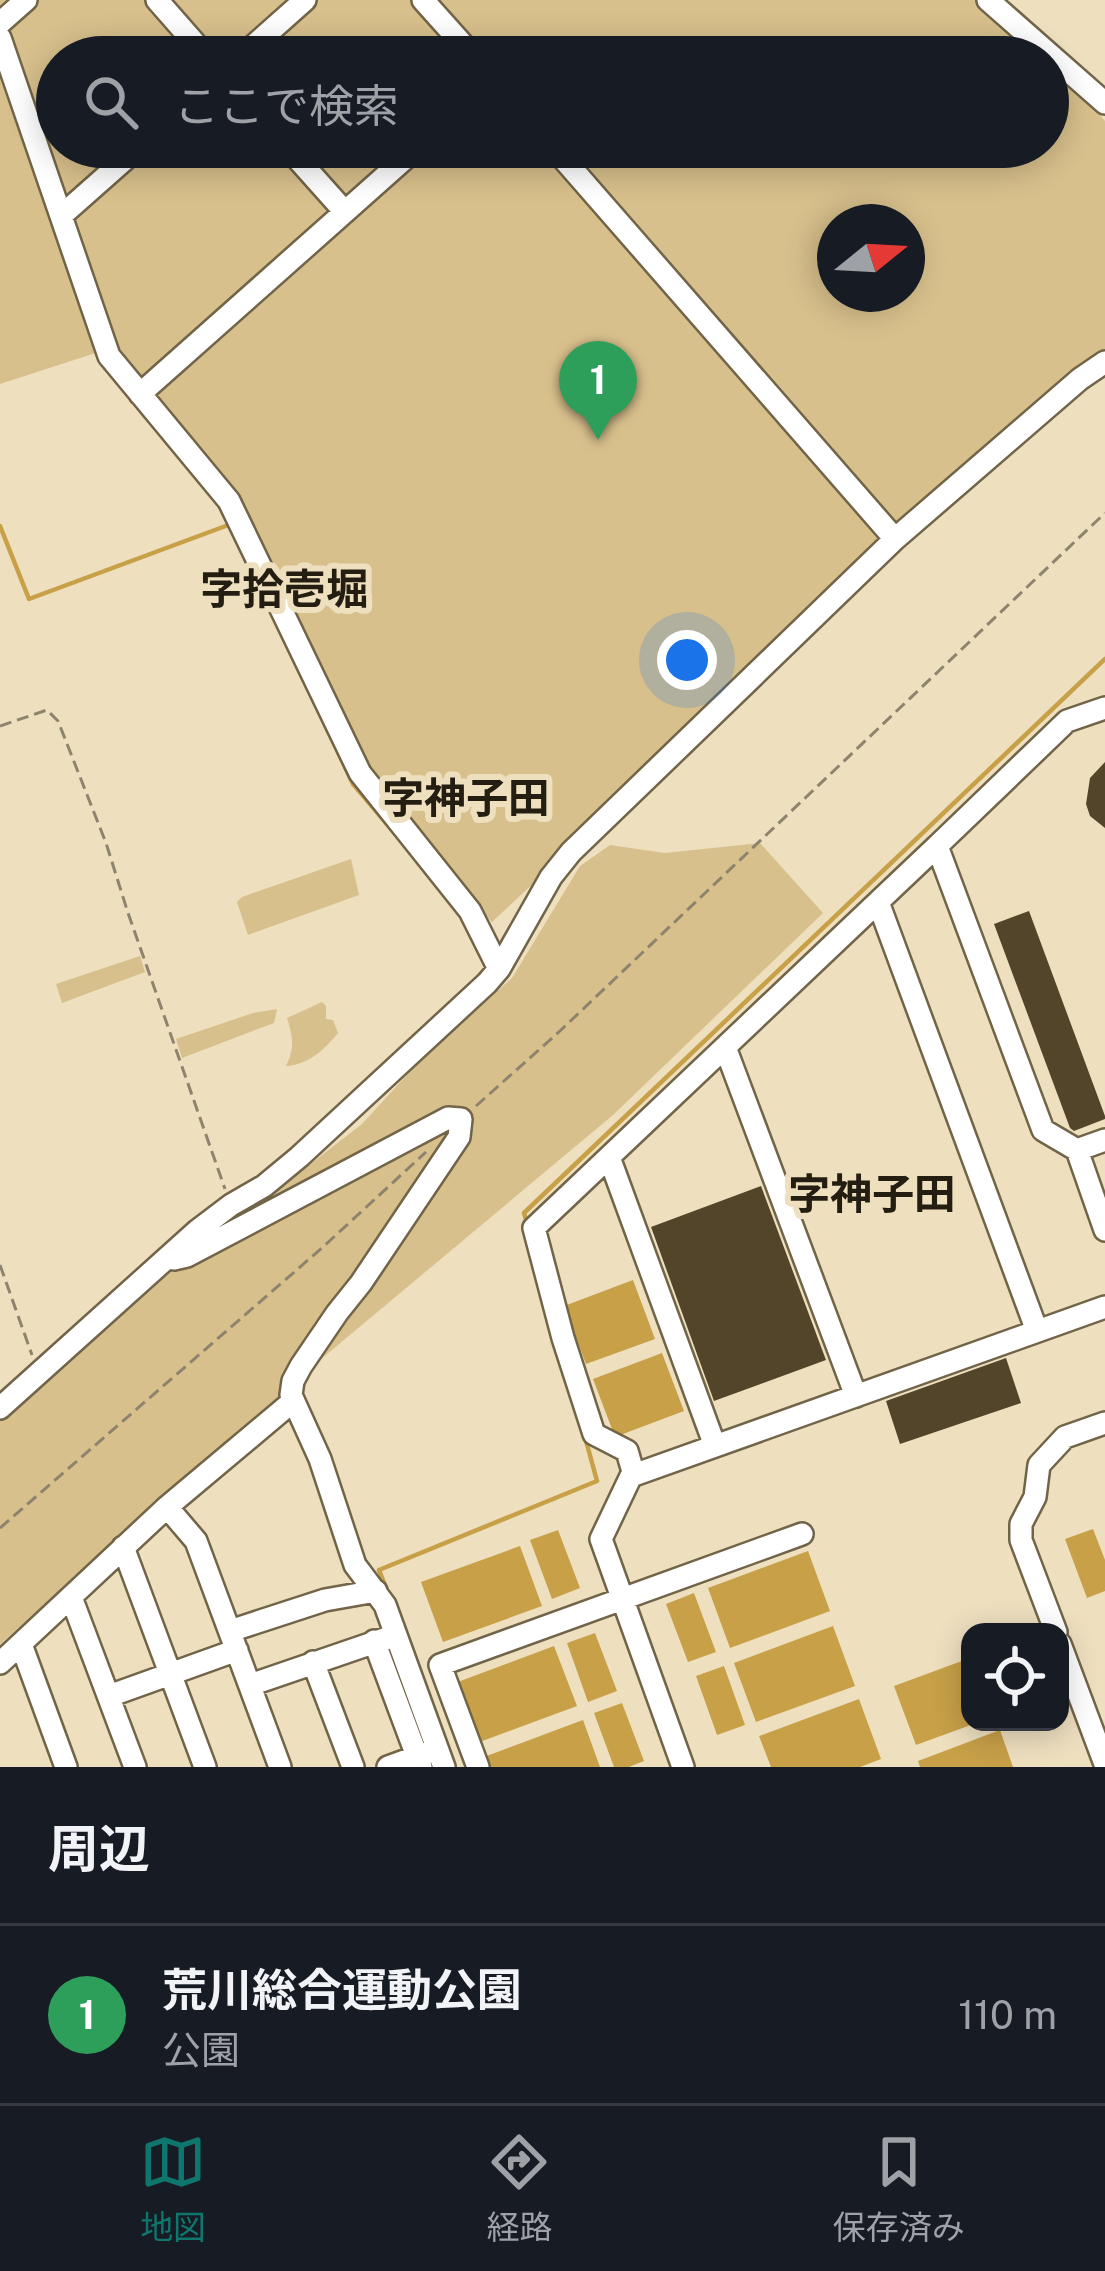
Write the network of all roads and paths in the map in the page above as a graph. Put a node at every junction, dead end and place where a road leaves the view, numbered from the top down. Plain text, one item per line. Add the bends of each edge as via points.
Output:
1 (26, 0) edge
2 (157, 0) edge
3 (305, 0) edge
4 (423, 0) edge
5 (988, 0) edge
6 (0, 23) edge
7 (189, 36) edge
8 (265, 36) edge
9 (455, 36) edge
10 (1029, 36) edge
11 (0, 38) edge
12 (1069, 71) edge
13 (1105, 103) edge
14 (36, 143) edge
15 (45, 168) edge
16 (115, 168) edge
17 (306, 168) edge
18 (394, 168) edge
19 (571, 168) edge
20 (345, 212) junction
21 (61, 216) junction
22 (1105, 362) edge
23 (140, 394) junction
24 (1105, 513) edge
25 (896, 539) junction
26 (1105, 708) edge
27 (0, 726) edge
28 (937, 846) junction
29 (878, 902) junction
30 (499, 969) junction
31 (725, 1047) junction
32 (461, 1119) junction
33 (1105, 1140) edge
34 (1077, 1150) junction
35 (424, 1154) dead end
36 (609, 1157) junction
37 (231, 1205) junction
38 (1105, 1230) edge
39 (167, 1260) junction
40 (0, 1265) edge
41 (1105, 1307) edge
42 (1037, 1331) junction
43 (38, 1374) junction
44 (856, 1396) junction
45 (292, 1402) junction
46 (0, 1408) edge
47 (1105, 1423) edge
48 (715, 1446) junction
49 (634, 1474) junction
50 (167, 1507) junction
51 (0, 1528) edge
52 (802, 1534) dead end
53 (123, 1547) junction
54 (376, 1591) junction
55 (71, 1597) junction
56 (623, 1599) junction
57 (1052, 1623) edge
58 (385, 1638) junction
59 (233, 1641) junction
60 (21, 1644) junction
61 (314, 1662) junction
62 (0, 1663) edge
63 (1069, 1668) edge
64 (170, 1674) junction
65 (250, 1685) junction
66 (110, 1696) junction
67 (430, 1760) edge
68 (1105, 1764) edge
69 (66, 1767) edge
70 (135, 1767) edge
71 (205, 1767) edge
72 (280, 1767) edge
73 (352, 1767) edge
74 (388, 1767) edge
75 (478, 1767) edge
76 (683, 1767) edge

1 - 6 street
2 - 7 street
3 - 8 street
4 - 9 street
5 - 10 street
11 - 14 street
12 - 13 street
15 - 21 street
16 - 21 street
17 - 20 street
18 - 20 street
19 - 25 street
20 - 23 street
21 - 23 street via 109,356
22 - 25 street
23 - 30 street via 230,501 360,773 470,911
24 - 32 path
25 - 30 street via 571,852
26 - 28 street via 1067,722
27 - 37 path via 46,710 58,721
28 - 29 street
28 - 34 street via 1043,1130
29 - 31 street
29 - 42 street
30 - 37 street via 299,1157
31 - 36 street
31 - 44 street
32 - 39 street via 448,1118
32 - 45 street via 459,1137 301,1366
33 - 34 street
34 - 38 street
35 - 51 path
36 - 48 street
36 - 49 street via 534,1228 594,1434 627,1451
37 - 39 street
39 - 43 street
40 - 43 path
41 - 42 street
42 - 44 street
43 - 46 street
44 - 48 street
45 - 50 street
45 - 54 street via 355,1565
47 - 57 street via 1065,1437 1039,1466 1021,1524
48 - 49 street
49 - 56 street via 601,1540
50 - 53 street
50 - 59 street via 194,1536
52 - 56 street
53 - 55 street
53 - 64 street
54 - 58 street
54 - 59 street via 325,1600
55 - 60 street
55 - 66 street
56 - 75 street via 440,1666
56 - 76 street
58 - 61 street
58 - 67 street
59 - 64 street
59 - 65 street
60 - 62 street
60 - 69 street
61 - 65 street
61 - 73 street
63 - 68 street
64 - 66 street
64 - 71 street
65 - 72 street
66 - 70 street
67 - 74 street

